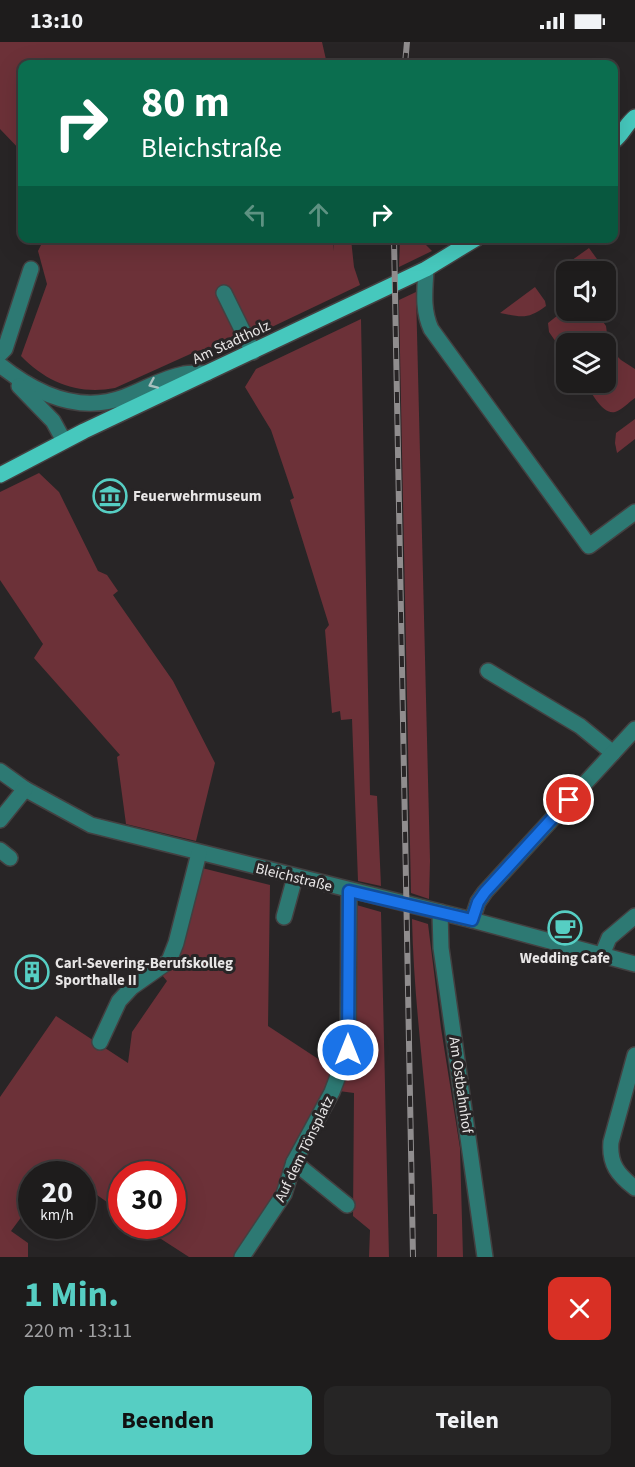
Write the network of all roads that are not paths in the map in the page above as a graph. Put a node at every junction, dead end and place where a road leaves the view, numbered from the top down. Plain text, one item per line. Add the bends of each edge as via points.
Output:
1 (635, 117) edge
2 (623, 136) edge
3 (469, 243) edge
4 (31, 268) dead end
5 (426, 269) junction
6 (224, 293) dead end
7 (253, 352) junction
8 (0, 354) edge
9 (0, 366) edge
10 (210, 373) junction
11 (64, 441) junction
12 (0, 475) edge
13 (635, 512) edge
14 (488, 671) dead end
15 (635, 729) edge
16 (613, 753) junction
17 (0, 771) edge
18 (25, 789) junction
19 (0, 820) edge
20 (199, 853) junction
21 (295, 877) junction
22 (349, 891) junction
23 (440, 912) junction
24 (635, 916) edge
25 (284, 917) dead end
26 (472, 920) junction
27 (602, 956) junction
28 (635, 964) edge
29 (100, 1042) dead end
30 (635, 1055) edge
31 (294, 1162) junction
32 (635, 1188) edge
33 (348, 1205) dead end
34 (242, 1257) edge
35 (485, 1257) edge

1 - 2 main road
3 - 5 main road, Am Stadtholz
4 - 8 street via 5,349
5 - 7 main road, Am Stadtholz
5 - 13 street via 424,306 432,329 589,546
6 - 7 street
7 - 10 main road, Am Stadtholz
10 -> 9 street via 167,378 115,400 88,402 39,392
9 - 11 street via 53,421
10 - 11 main road, Am Stadtholz
11 - 12 main road, Am Stadtholz
14 - 16 street via 580,726
15 - 16 street
16 - 26 street via 485,892
17 - 18 street, Bleichstraße
18 - 19 street
18 - 20 street, Bleichstraße via 91,825
20 - 21 street, Bleichstraße
20 - 29 street via 169,961 119,1001
21 - 22 street, Bleichstraße
21 - 25 street
22 - 23 street, Bleichstraße
22 - 31 street, Auf dem Tönsplatz via 348,1050 332,1092
23 - 26 street, Bleichstraße
23 - 35 street, Am Ostbahnhof via 442,955
24 - 27 street via 609,939
26 - 27 street, Bleichstraße
27 - 28 street, Bleichstraße
30 - 32 street via 610,1154 620,1176
31 - 33 street
31 - 34 street, Auf dem Tönsplatz via 284,1194

